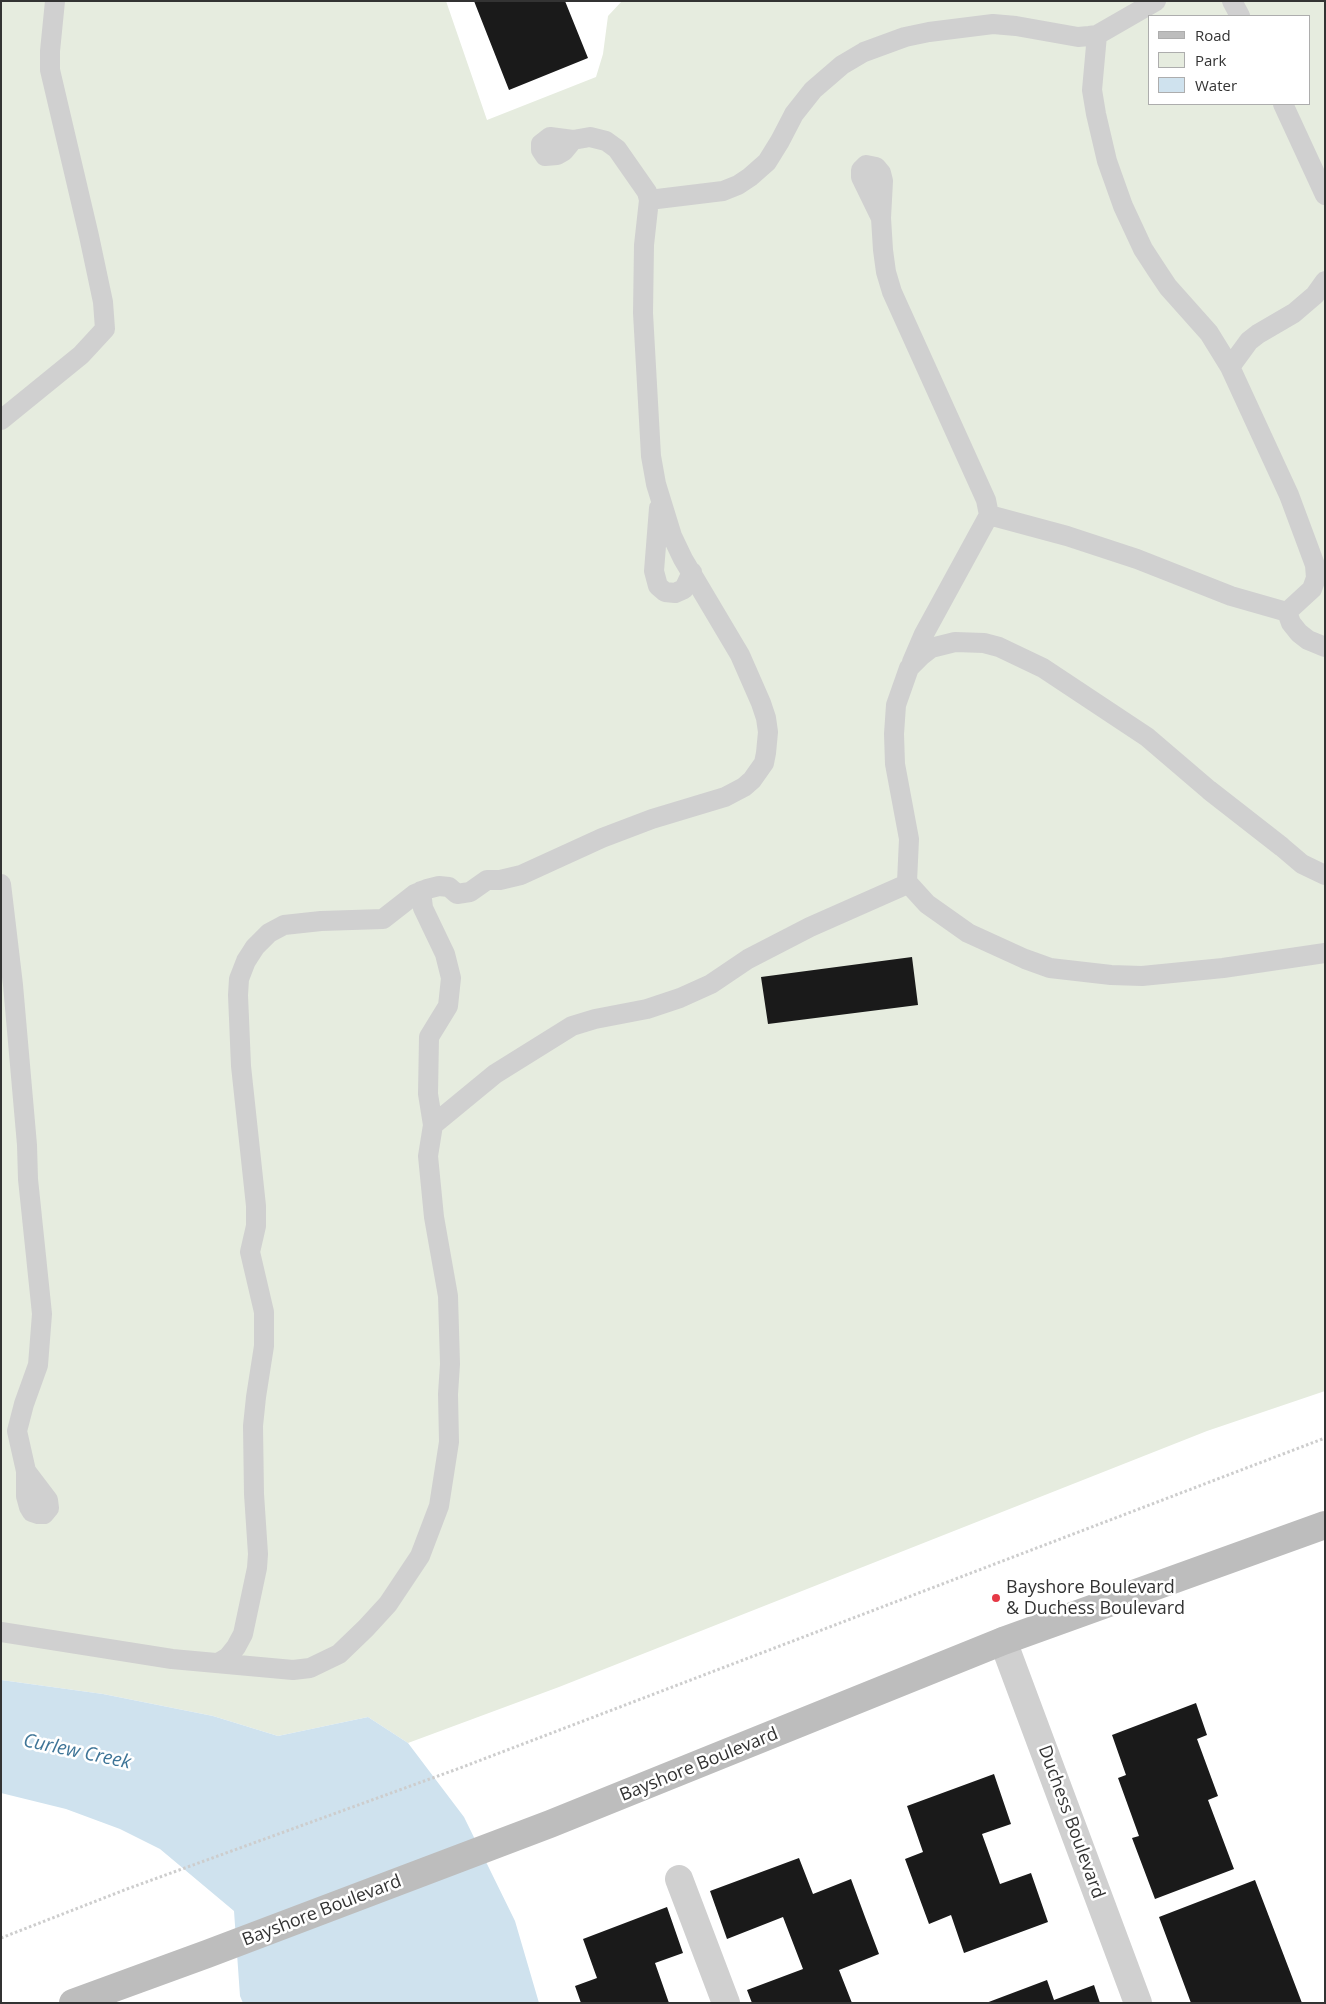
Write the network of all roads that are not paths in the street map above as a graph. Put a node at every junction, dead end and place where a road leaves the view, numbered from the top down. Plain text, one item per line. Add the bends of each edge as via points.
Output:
1 (55, 1) edge
2 (1156, 1) edge
3 (1232, 1) edge
4 (1239, 15) edge
5 (1096, 35) junction
6 (1283, 105) edge
7 (573, 140) dead end
8 (1325, 195) edge
9 (649, 200) junction
10 (881, 218) dead end
11 (1325, 282) edge
12 (1230, 367) junction
13 (1, 420) edge
14 (660, 498) junction
15 (989, 515) junction
16 (692, 572) junction
17 (1287, 612) junction
18 (1325, 647) edge
19 (909, 668) junction
20 (1325, 874) edge
21 (907, 882) junction
22 (1, 884) edge
23 (421, 892) junction
24 (1325, 953) edge
25 (433, 1125) junction
26 (26, 1471) dead end
27 (1325, 1525) edge
28 (1, 1632) edge
29 (1003, 1641) junction
30 (218, 1663) junction
31 (679, 1879) dead end
32 (73, 2003) edge
33 (726, 2003) edge
34 (1138, 2003) edge

1 - 13 lane via 50,70 89,236 103,302 105,329 81,354
2 - 5 lane
3 - 4 lane
5 - 9 lane via 1078,38 993,24 929,32 864,52 813,90 794,114 767,162 750,177 723,190
5 - 12 lane via 1092,90 1120,199 1156,269 1209,333
6 - 8 lane
7 - 9 lane via 590,137 606,141 617,149 640,178
9 - 14 lane via 644,245 643,314 651,456
10 - 15 lane via 886,272 892,292 986,500
11 - 12 lane via 1294,313 1249,341
12 - 17 lane via 1289,495 1314,565 1316,578 1312,589
14 - 16 lane via 672,536
14 - 16 lane via 654,552 655,580 665,592 675,593 684,589
15 - 17 lane via 1067,536 1231,596
15 - 19 lane
16 - 23 lane via 740,655 766,718 768,743 764,763 752,780 725,797 602,838 521,875 487,880 470,892 457,894 449,887 440,886
17 - 18 lane via 1299,633
19 - 20 lane via 931,648 967,641 999,647 1035,664 1141,732 1296,858
19 - 21 lane via 896,705 894,734 895,764 909,839
21 - 24 lane via 927,904 968,933 1050,968 1111,976 1142,976
21 - 25 lane via 748,958 711,984 680,998 572,1026 495,1074
22 - 26 lane via 42,1314 38,1365 17,1431
23 - 25 lane via 423,908 445,954 451,978 448,1006 429,1037 428,1094
23 - 30 lane via 383,920 284,925 269,933 255,947 239,979 241,1066 256,1206 256,1226 250,1252 264,1312 264,1346 253,1426 258,1554 243,1634 228,1657
25 - 30 lane via 428,1156 434,1217 448,1296 449,1442 439,1506 420,1556 388,1604 339,1654 325,1662 293,1670
27 - 29 main road, Bayshore Boulevard
28 - 30 lane
29 - 32 main road, Bayshore Boulevard via 550,1824
29 - 34 street, Duchess Boulevard
31 - 33 street

